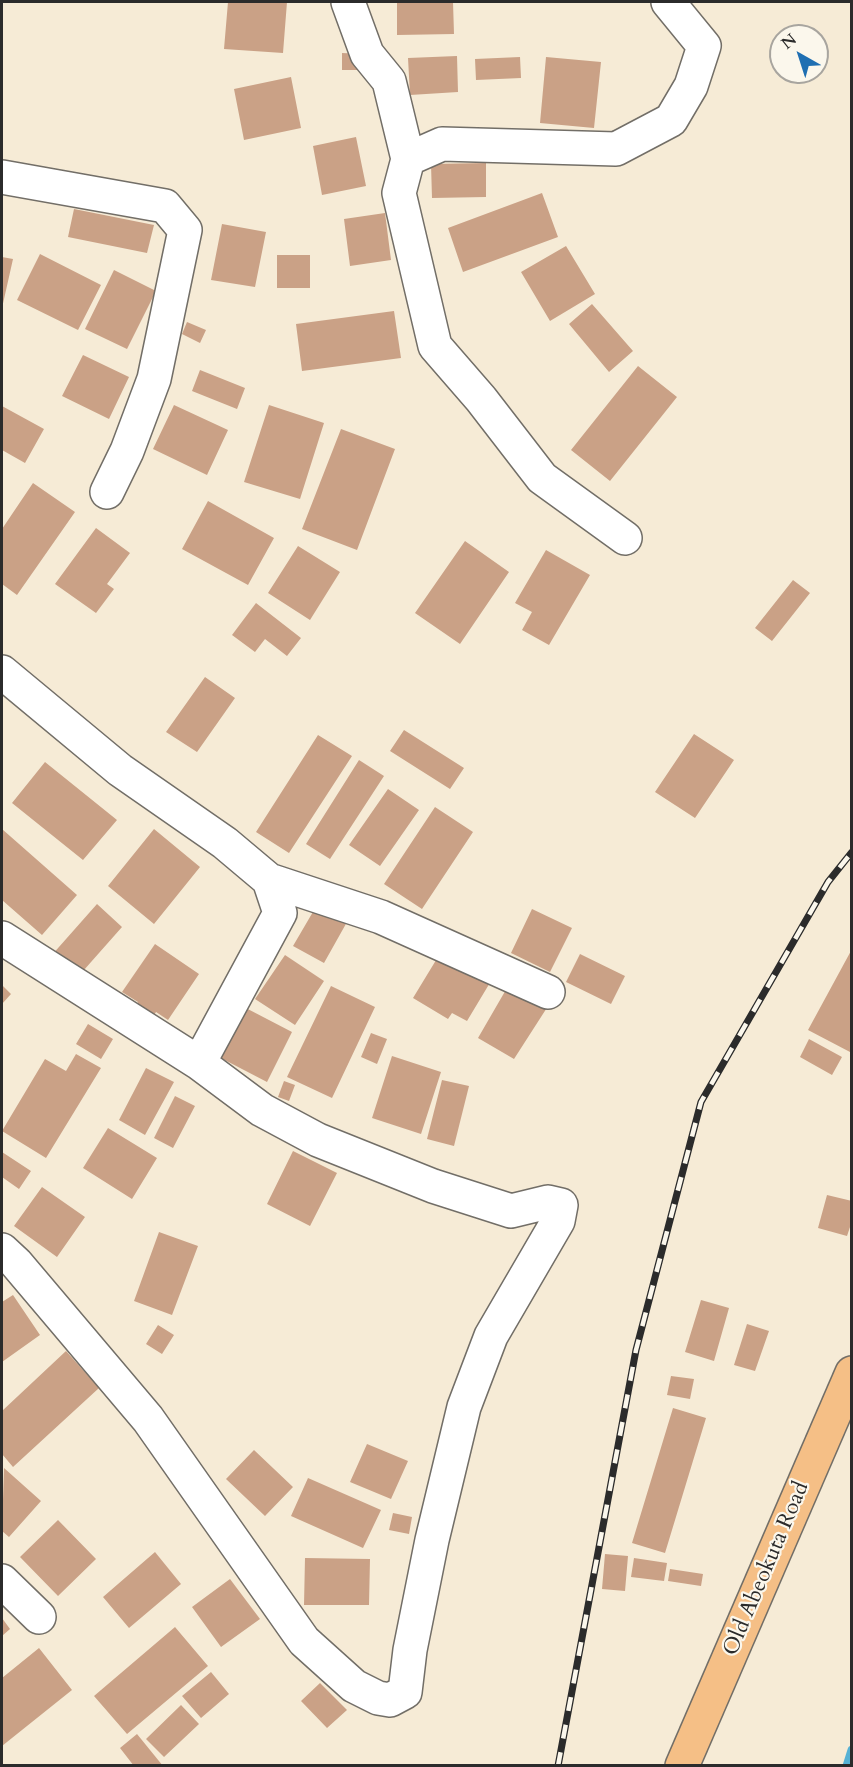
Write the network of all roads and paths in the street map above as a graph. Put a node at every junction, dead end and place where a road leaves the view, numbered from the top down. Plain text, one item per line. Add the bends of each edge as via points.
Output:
1 (348, 2) edge
2 (668, 2) edge
3 (408, 159) junction
4 (2, 177) edge
5 (107, 492) dead end
6 (626, 538) dead end
7 (2, 672) edge
8 (268, 879) junction
9 (2, 938) edge
10 (549, 992) dead end
11 (199, 1063) junction
12 (6, 1263) edge
13 (848, 1394) edge
14 (2, 1581) edge
15 (39, 1617) dead end
16 (682, 1766) edge

1 - 3 street via 367,54 389,81
2 - 3 street via 704,46 691,86 671,120 616,149 442,144
3 - 6 street via 399,193 435,346 482,399 542,478
4 - 5 street via 165,206 185,230 154,379
7 - 8 street via 120,770 225,843
8 - 10 street via 381,917
8 - 11 street via 280,913
9 - 11 street
11 - 12 street via 262,1110 299,1130 423,1182 511,1211 548,1202 561,1205 558,1221 491,1336 464,1407 432,1540 405,1692 390,1700 354,1686 304,1641 148,1419
13 - 16 highway, Old Abeokuta Road
14 - 15 street

